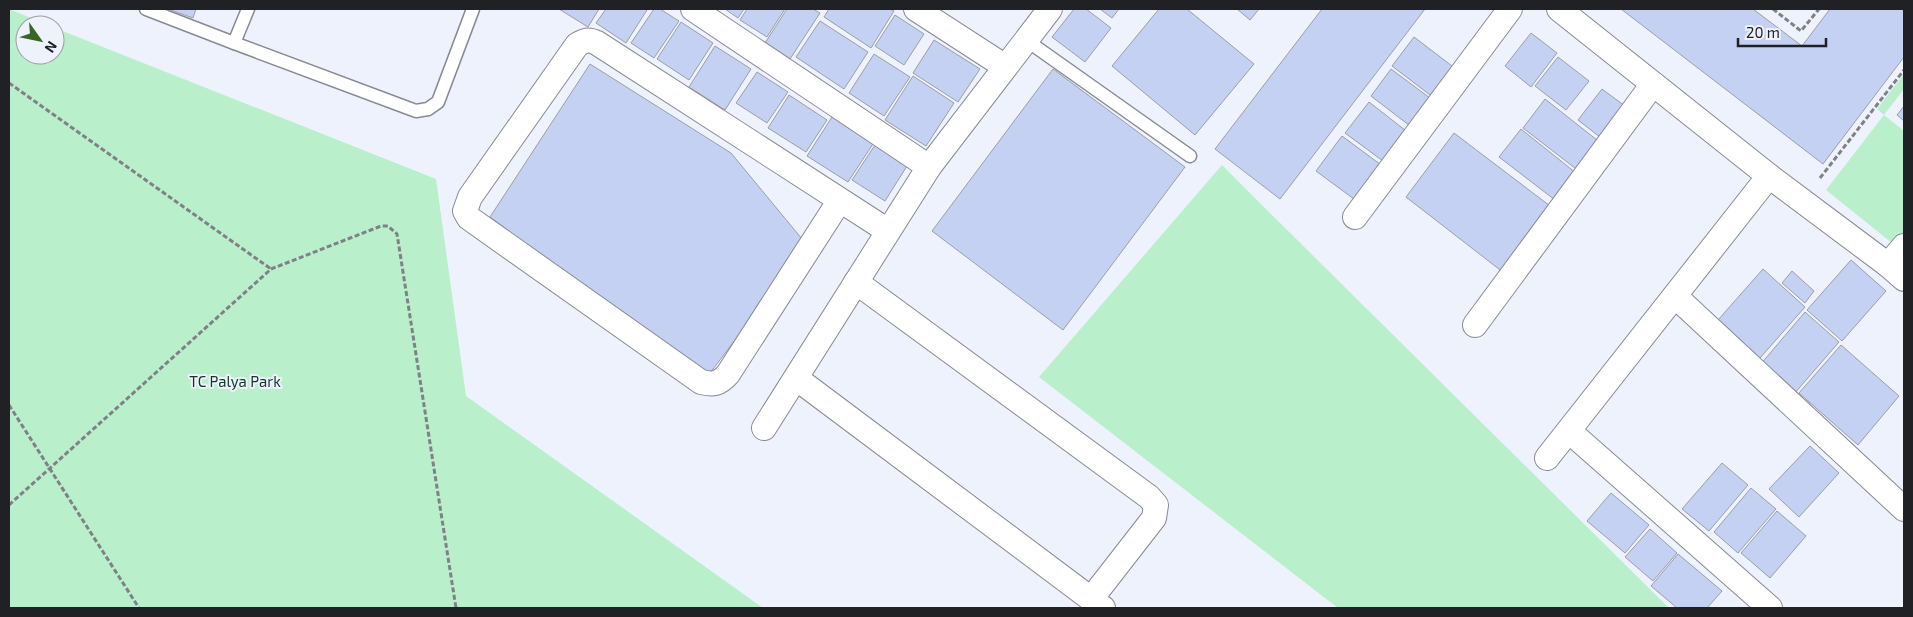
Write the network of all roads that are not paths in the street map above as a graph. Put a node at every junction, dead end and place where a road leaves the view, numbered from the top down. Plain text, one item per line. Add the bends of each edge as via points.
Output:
1 (146, 9) edge
2 (248, 9) edge
3 (474, 9) edge
4 (693, 9) edge
5 (916, 9) edge
6 (1050, 9) edge
7 (1510, 9) edge
8 (1559, 9) edge
9 (1026, 40) junction
10 (234, 43) junction
11 (1004, 66) junction
12 (1653, 84) junction
13 (1190, 156) dead end
14 (929, 167) junction
15 (1769, 176) junction
16 (840, 200) junction
17 (1355, 217) dead end
18 (888, 231) junction
19 (1904, 246) edge
20 (1896, 272) edge
21 (856, 282) junction
22 (1675, 296) junction
23 (1475, 325) dead end
24 (796, 378) junction
25 (764, 428) dead end
26 (1569, 431) junction
27 (1547, 458) dead end
28 (1904, 509) edge
29 (1097, 604) edge
30 (1770, 608) edge

1 - 10 lane
2 - 10 lane
3 - 10 lane via 438,102 428,109 416,110
4 - 14 street
5 - 11 street
6 - 9 street
7 - 17 street
8 - 12 street
9 - 11 street
9 - 13 lane
11 - 14 street
12 - 15 street
12 - 23 street
14 - 18 street
15 - 20 street
15 - 22 street
16 - 16 street via 596,42 584,40 577,45 470,197 465,211 468,218 701,382 711,384 721,382 728,374
16 - 18 street
18 - 21 street
19 - 20 street
21 - 24 street
21 - 29 street via 1156,505 1154,518
22 - 26 street
22 - 28 street
24 - 25 street
24 - 29 street
26 - 27 street
26 - 30 street

